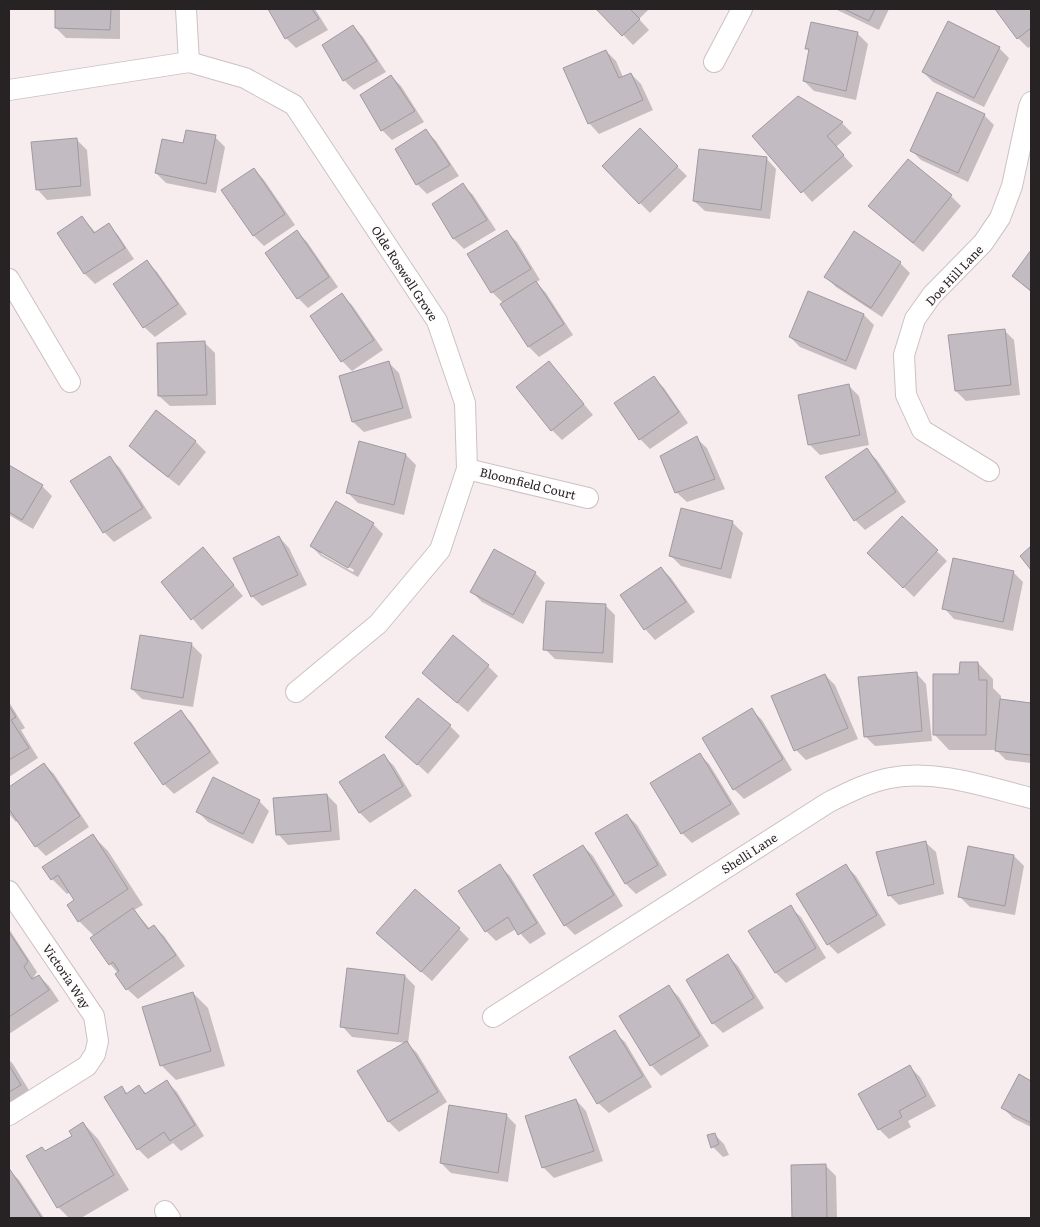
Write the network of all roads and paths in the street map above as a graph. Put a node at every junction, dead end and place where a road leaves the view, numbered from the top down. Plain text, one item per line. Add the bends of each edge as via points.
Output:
1 (186, 9) edge
2 (742, 9) edge
3 (189, 62) junction
4 (714, 62) dead end
5 (9, 90) edge
6 (1031, 102) edge
7 (9, 279) edge
8 (70, 382) dead end
9 (467, 469) junction
10 (989, 471) dead end
11 (588, 498) dead end
12 (296, 692) dead end
13 (1031, 798) edge
14 (9, 891) edge
15 (493, 1017) dead end
16 (9, 1115) edge

1 - 3 street
2 - 4 street
3 - 5 street, Olde Roswell Grove
3 - 9 street, Olde Roswell Grove via 245,78 294,105 437,321 465,403
6 - 10 street, Doe Hill Lane via 1012,186 1000,218 983,243 932,295 915,319 904,355 906,395 922,430
7 - 8 street
9 - 11 street, Bloomfield Court
9 - 12 street, Olde Roswell Grove via 440,550 378,624
13 - 15 street, Shelli Lane via 925,776 890,778 855,789 829,802
14 - 16 street, Victoria Way via 94,1016 98,1041 87,1066

